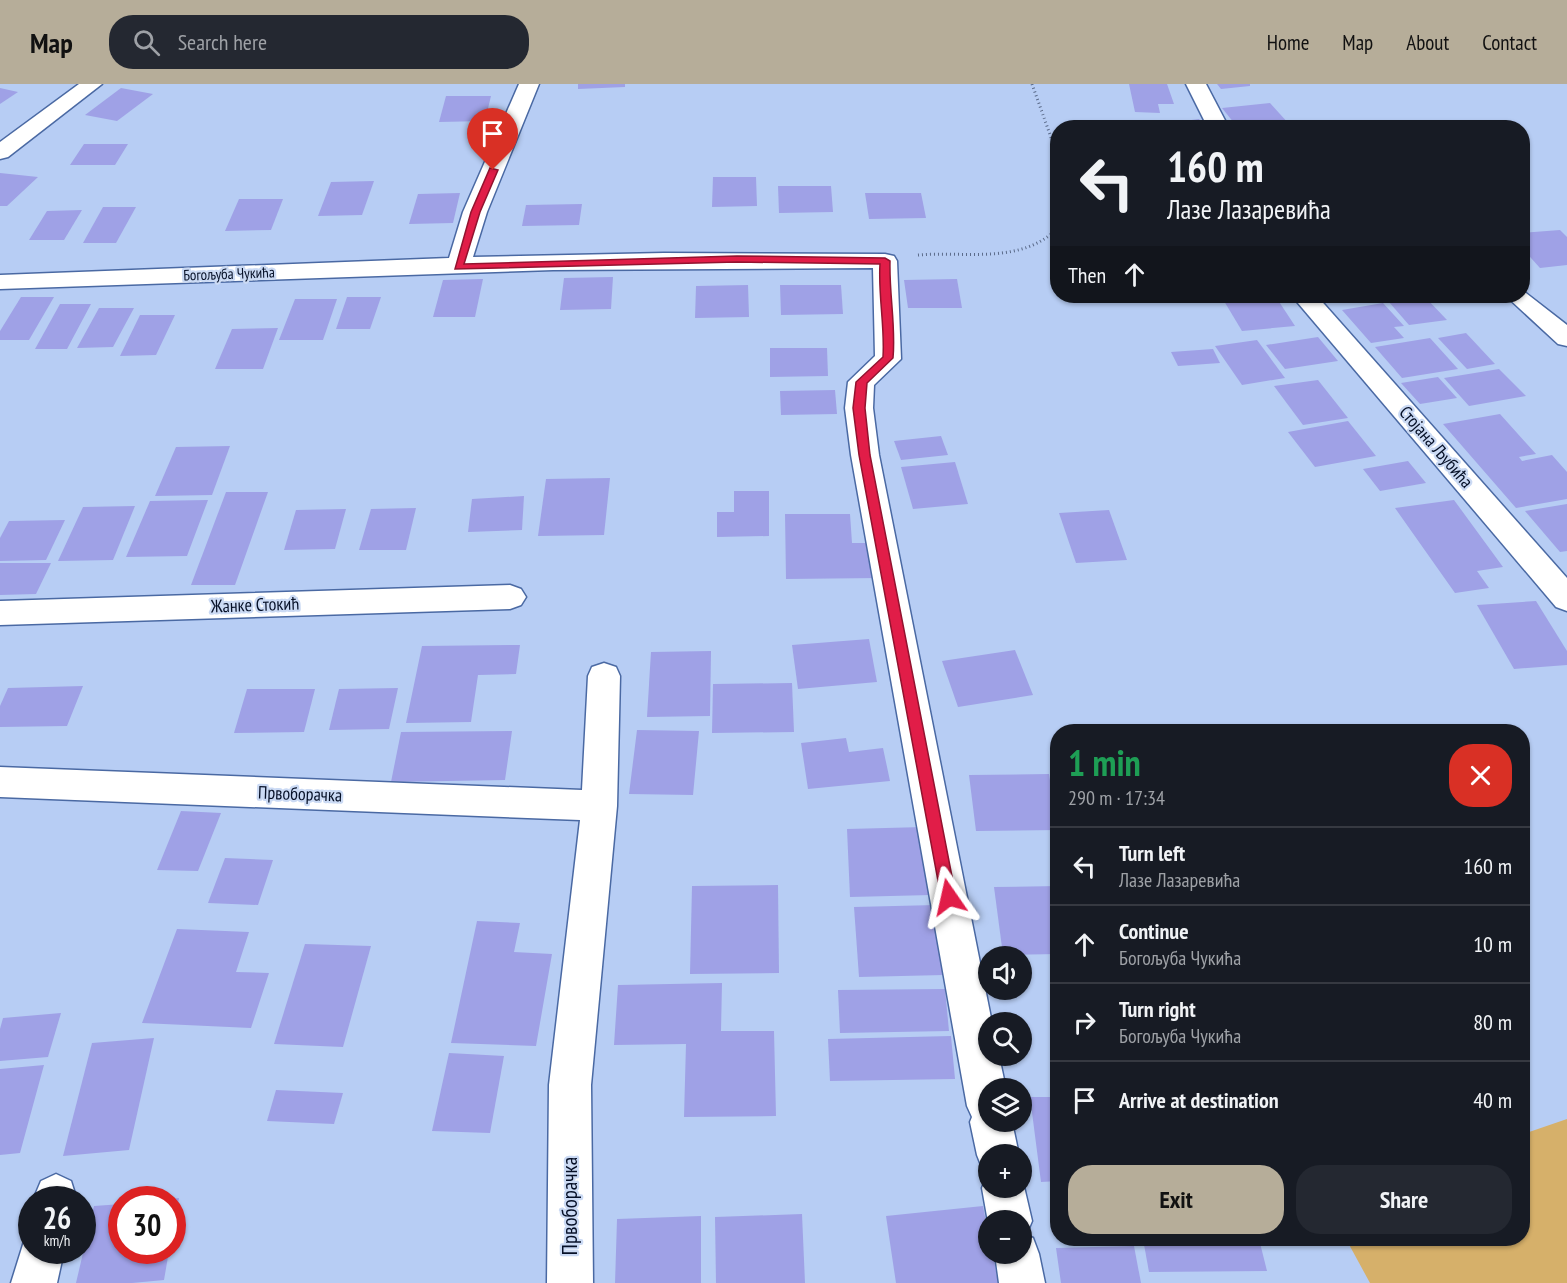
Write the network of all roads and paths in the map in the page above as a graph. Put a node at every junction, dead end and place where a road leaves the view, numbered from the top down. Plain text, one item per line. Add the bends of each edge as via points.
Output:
1 (92, 84) edge
2 (529, 84) edge
3 (1032, 84) edge
4 (1196, 84) edge
5 (1215, 120) edge
6 (1050, 134) edge
7 (0, 152) edge
8 (1050, 238) edge
9 (885, 261) junction
10 (458, 267) junction
11 (0, 282) edge
12 (1310, 303) edge
13 (1526, 303) edge
14 (1567, 338) edge
15 (510, 597) dead end
16 (1567, 599) edge
17 (0, 613) edge
18 (604, 676) dead end
19 (0, 782) edge
20 (599, 806) junction
21 (983, 1078) edge
22 (39, 1264) edge
23 (1019, 1264) edge
24 (34, 1283) edge
25 (570, 1283) edge
26 (1022, 1283) edge

1 - 7 street
2 - 10 street via 475,212
3 - 6 path
4 - 5 street
8 - 9 path via 1004,253 922,254
9 - 10 street, Богољуба Чукића via 602,261
9 - 21 street via 888,358 861,382 859,408
10 - 11 street, Богољуба Чукића
12 - 16 street, Стојана Љубића
13 - 14 street
15 - 17 street, Жанке Стокић
18 - 20 street, Првоборачка
19 - 20 street, Првоборачка
20 - 25 street, Првоборачка via 570,1085
22 - 24 street
23 - 26 street

